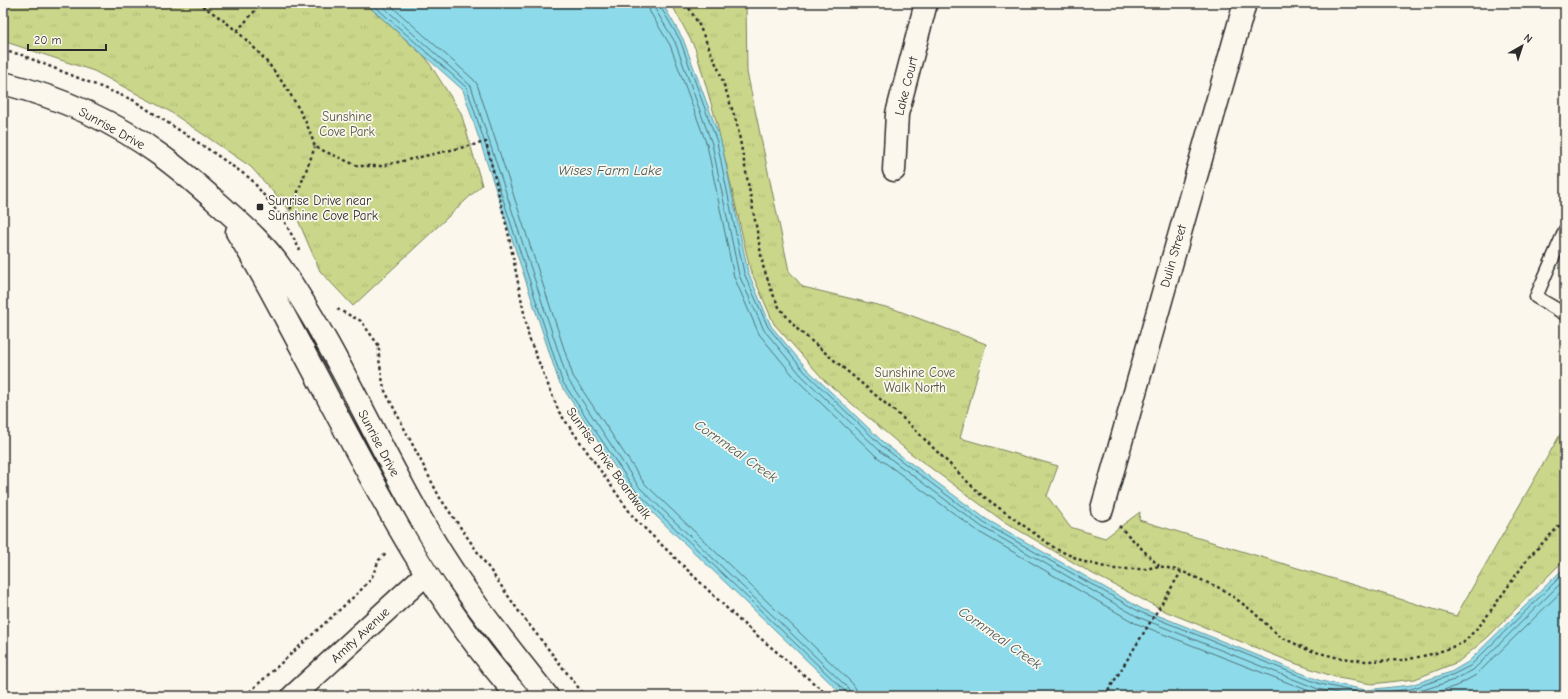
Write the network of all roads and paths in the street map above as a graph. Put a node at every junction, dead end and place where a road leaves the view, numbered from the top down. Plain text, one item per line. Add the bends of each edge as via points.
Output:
1 (197, 3) edge
2 (262, 3) edge
3 (686, 3) edge
4 (926, 3) edge
5 (1245, 3) edge
6 (237, 31) junction
7 (3, 83) edge
8 (316, 147) junction
9 (894, 170) dead end
10 (208, 195) junction
11 (284, 219) dead end
12 (1565, 230) edge
13 (1565, 314) edge
14 (324, 338) junction
15 (352, 441) junction
16 (1102, 509) joint
17 (1565, 520) edge
18 (386, 554) dead end
19 (444, 558) junction
20 (1159, 566) junction
21 (1181, 571) junction
22 (426, 574) junction
23 (245, 696) edge
24 (294, 696) edge
25 (518, 696) edge
26 (547, 696) edge
27 (829, 696) edge
28 (1105, 696) edge

1 - 6 path
2 - 6 path
3 - 20 path via 698,23 720,73 736,124 765,273 779,307 796,328 905,420 980,494 1056,548 1085,562 1113,569 1146,569
4 - 9 street, Lake Court via 897,114
5 - 16 street, Dulin Street
6 - 8 path via 279,78 305,119
7 - 10 street, Sunrise Drive via 75,107 108,123 159,154
8 - 11 path via 293,205
8 - 27 path, Sunrise Drive Boardwalk via 358,166 382,166 486,142 508,232 529,338 559,412 634,518 740,621
10 - 14 street, Sunrise Drive via 270,253
10 - 15 street, Sunrise Drive via 229,220 252,256
12 - 13 lane via 1536,297
14 - 15 street via 319,355 338,394
14 - 19 street, Sunrise Drive via 405,492
15 - 22 street, Sunrise Drive via 396,525
16 - 20 path
17 - 21 path via 1529,557 1482,623 1463,643 1436,653 1405,660 1357,660 1308,650 1279,636 1224,590
18 - 23 path via 379,560 371,579 359,592
19 - 22 street, Amity Avenue
19 - 26 street, Sunrise Drive via 492,626
20 - 21 path
21 - 28 path
22 - 24 street, Amity Avenue
22 - 25 street, Sunrise Drive via 458,622

